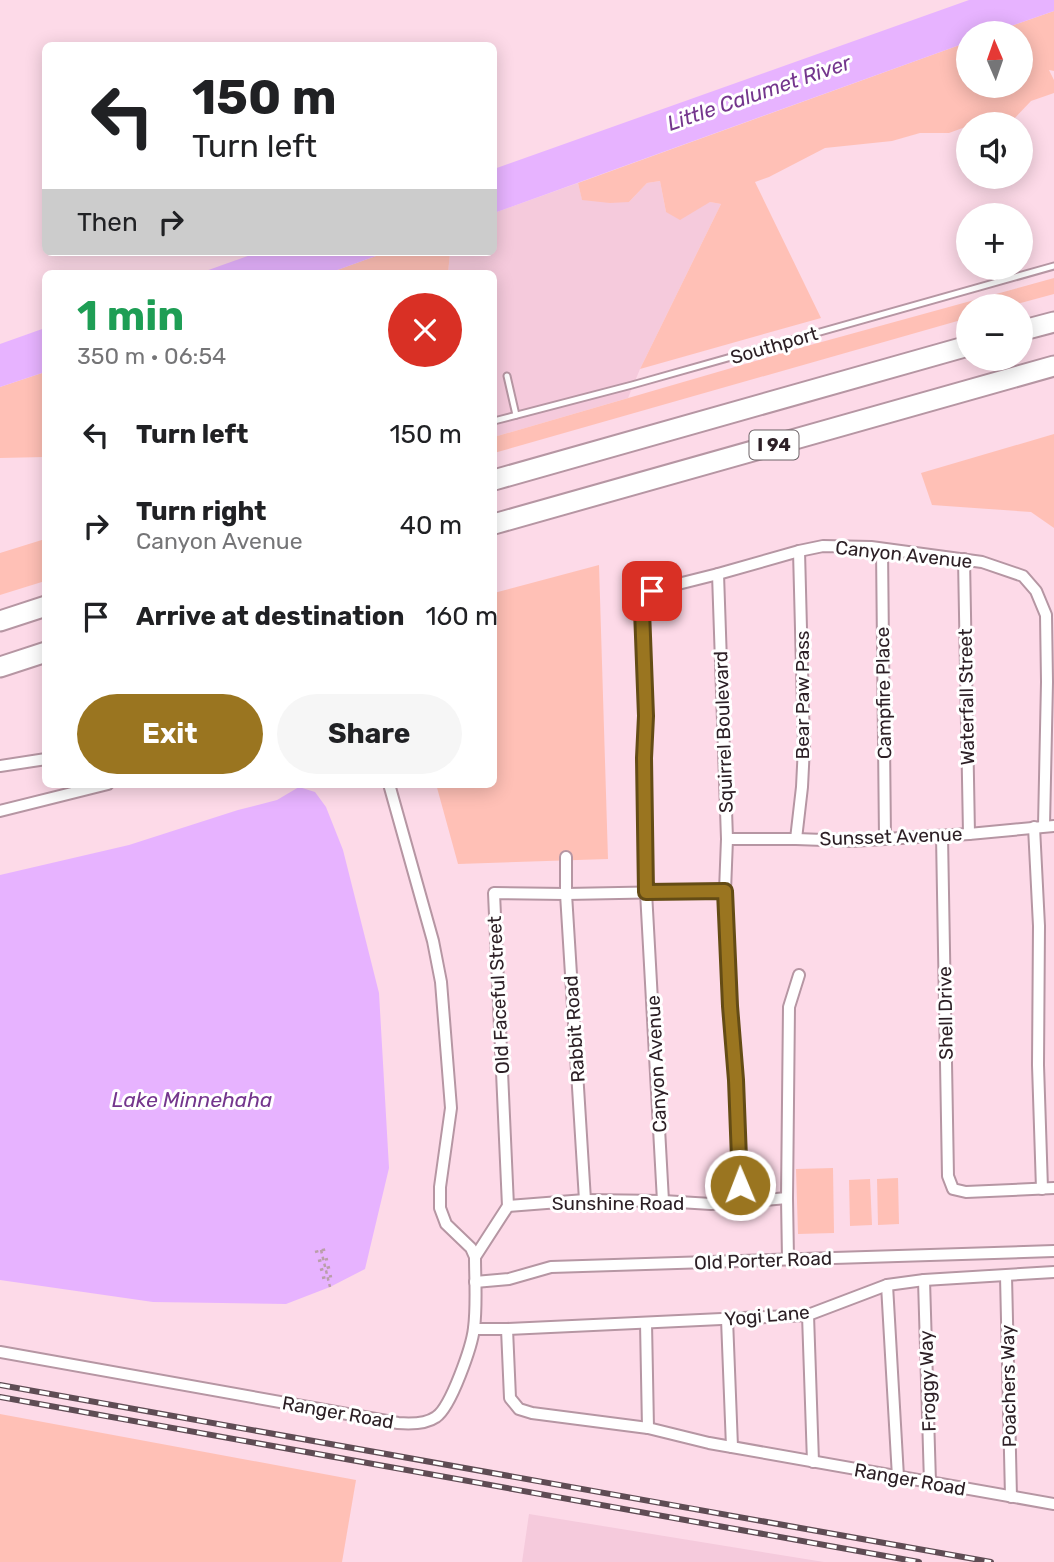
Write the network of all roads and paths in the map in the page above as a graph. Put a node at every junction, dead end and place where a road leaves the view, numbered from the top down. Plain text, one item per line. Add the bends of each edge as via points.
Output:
1 (1054, 266) edge
2 (1054, 322) edge
3 (1033, 328) edge
4 (956, 349) edge
5 (1054, 366) edge
6 (507, 376) dead end
7 (516, 415) junction
8 (497, 420) edge
9 (497, 479) edge
10 (497, 523) edge
11 (882, 548) junction
12 (799, 551) junction
13 (964, 559) junction
14 (718, 574) junction
15 (42, 607) edge
16 (0, 621) edge
17 (42, 653) edge
18 (0, 667) edge
19 (1051, 684) edge
20 (42, 760) edge
21 (0, 766) edge
22 (92, 788) edge
23 (390, 788) edge
24 (0, 811) edge
25 (1044, 827) edge
26 (969, 834) junction
27 (942, 836) junction
28 (885, 838) junction
29 (727, 839) junction
30 (796, 839) junction
31 (566, 857) dead end
32 (725, 891) junction
33 (646, 892) junction
34 (566, 894) junction
35 (799, 975) dead end
36 (1054, 1188) edge
37 (1042, 1189) junction
38 (735, 1197) junction
39 (787, 1199) junction
40 (585, 1200) junction
41 (663, 1201) junction
42 (508, 1206) junction
43 (327, 1249) dead end
44 (321, 1250) junction
45 (1054, 1251) edge
46 (314, 1252) dead end
47 (475, 1257) junction
48 (326, 1259) junction
49 (788, 1259) junction
50 (318, 1261) dead end
51 (328, 1268) junction
52 (320, 1270) dead end
53 (1054, 1272) edge
54 (332, 1276) dead end
55 (1006, 1276) junction
56 (327, 1277) junction
57 (322, 1278) dead end
58 (924, 1280) junction
59 (475, 1282) junction
60 (887, 1285) junction
61 (330, 1287) dead end
62 (808, 1315) junction
63 (727, 1319) junction
64 (646, 1322) junction
65 (474, 1329) junction
66 (507, 1329) junction
67 (0, 1352) edge
68 (648, 1428) junction
69 (732, 1447) junction
70 (813, 1462) junction
71 (898, 1477) junction
72 (930, 1483) junction
73 (1011, 1497) junction
74 (1054, 1504) edge

1 - 7 lane, Southport
2 - 3 highway
4 - 9 highway, I 94
5 - 10 highway, I 94
6 - 7 lane
7 - 8 lane, Southport
11 - 12 street, Canyon Avenue via 823,546
11 - 13 street, Canyon Avenue
11 - 28 street, Campfire Place
12 - 14 street, Canyon Avenue
12 - 30 street, Bear Paw Pass via 804,735
13 - 19 street, Canyon Avenue via 1023,576 1036,591 1046,615
13 - 26 street, Waterfall Street
14 - 29 street, Squirrel Boulevard
14 - 33 street, Canyon Avenue via 658,589 642,604
15 - 16 highway
17 - 18 highway
19 - 25 street, Canyon Avenue
20 - 21 street
22 - 24 street
23 - 47 street via 441,982 451,1108 440,1208 446,1224
25 - 26 street, Sunsset Avenue
25 - 37 street, Canyon Avenue via 1038,1065
26 - 27 street, Sunsset Avenue
27 - 28 street, Sunsset Avenue
27 - 37 street, Shell Drive via 948,1176 953,1189 966,1192
28 - 30 street, Sunsset Avenue
29 - 30 street, Sunsset Avenue
29 - 32 street, Squirrel Boulevard
31 - 34 street, Rabbit Road
32 - 33 street, Old Faceful Street
32 - 38 street via 740,1178
33 - 34 street, Old Faceful Street
33 - 41 street, Canyon Avenue
34 - 40 street, Rabbit Road
34 - 42 street, Old Faceful Street via 494,893
35 - 39 street via 789,1007
36 - 37 street
38 - 39 street, Sunshine Road
38 - 41 street, Sunshine Road via 711,1204
39 - 49 street
40 - 41 street, Sunshine Road
40 - 42 street, Sunshine Road
42 - 47 street
43 - 44 path
44 - 46 path
44 - 48 path
45 - 49 street, Old Porter Road
47 - 59 street, Ranger Road
48 - 50 path
48 - 51 path
49 - 59 street, Old Porter Road via 551,1267 509,1279
51 - 52 path
51 - 56 path
53 - 55 street, Yogi Lane
54 - 56 path
55 - 58 street, Yogi Lane
55 - 73 street, Poachers Way
56 - 57 path
56 - 61 path
58 - 60 street, Yogi Lane
58 - 72 street, Froggy Way
59 - 65 street, Ranger Road
60 - 62 street, Yogi Lane
60 - 71 street
62 - 63 street, Yogi Lane
62 - 70 street
63 - 64 street, Yogi Lane
63 - 69 street
64 - 66 street, Yogi Lane
64 - 68 street
65 - 66 street, Yogi Lane
65 - 67 street, Ranger Road via 446,1405 434,1419 414,1423
66 - 68 street, Ranger Road via 510,1398 519,1409
68 - 69 street, Ranger Road
69 - 70 street, Ranger Road
70 - 71 street, Ranger Road
71 - 72 street, Ranger Road
72 - 73 street, Ranger Road
73 - 74 street, Ranger Road

